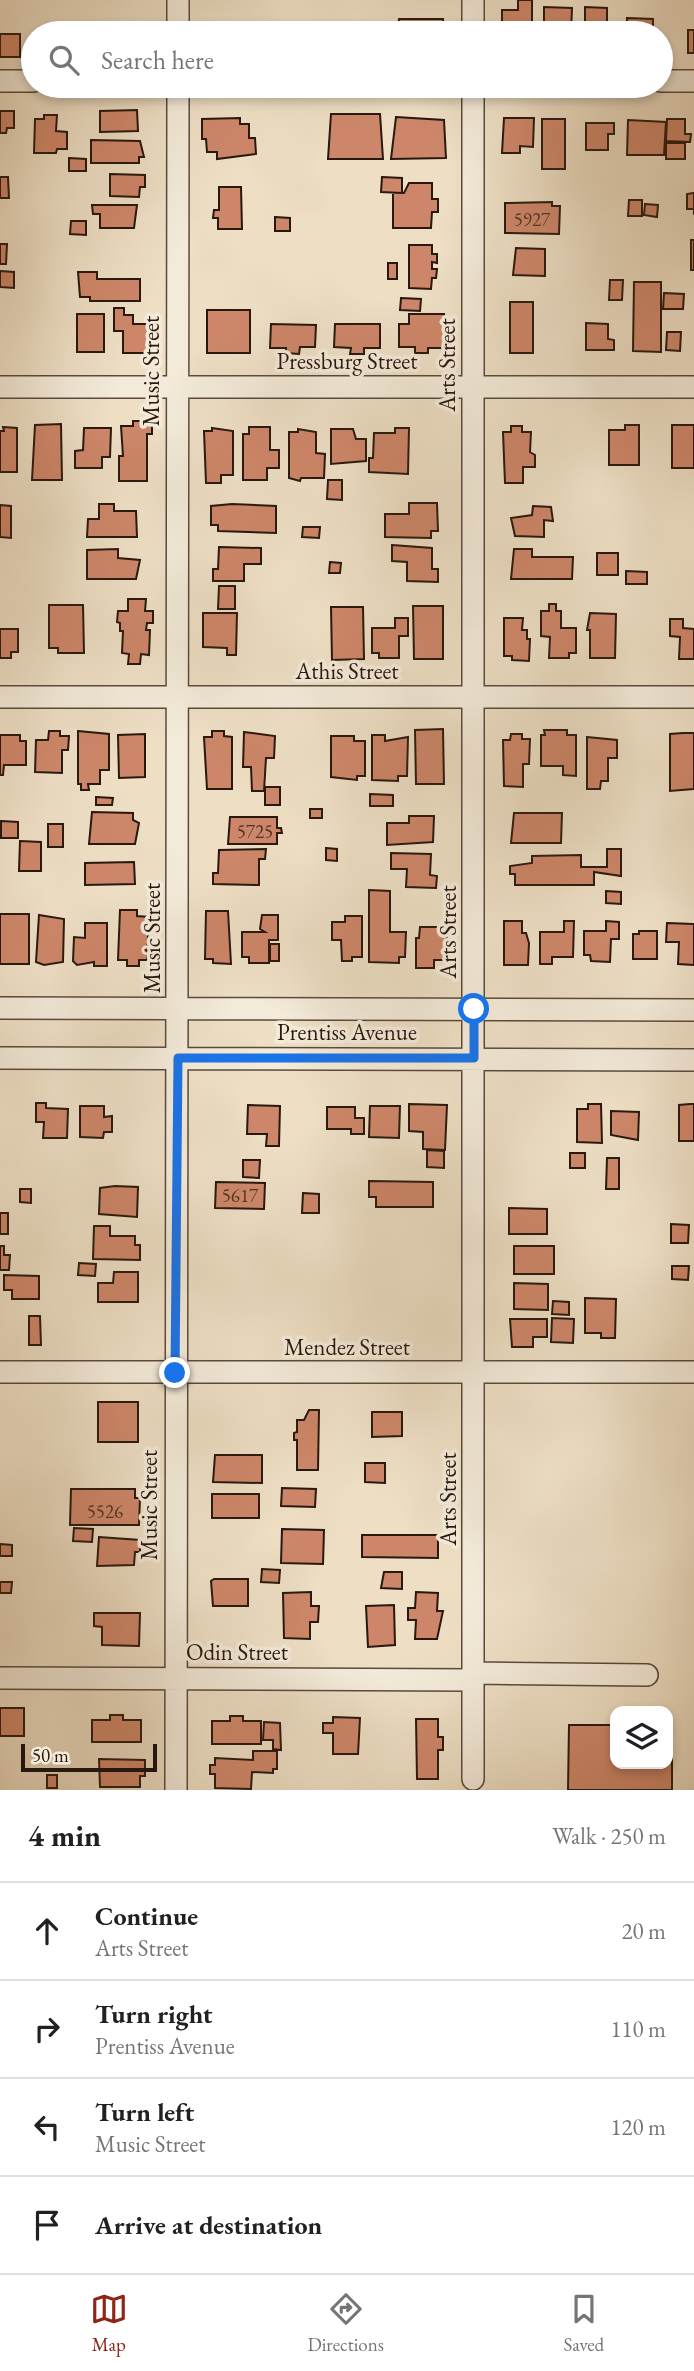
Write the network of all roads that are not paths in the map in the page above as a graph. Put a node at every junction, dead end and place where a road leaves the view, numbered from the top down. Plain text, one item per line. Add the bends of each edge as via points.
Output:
1 (177, 0) edge
2 (473, 0) edge
3 (178, 21) edge
4 (473, 21) edge
5 (0, 81) edge
6 (21, 81) edge
7 (673, 81) edge
8 (694, 81) edge
9 (178, 98) edge
10 (473, 98) edge
11 (0, 387) edge
12 (178, 387) junction
13 (473, 387) junction
14 (694, 387) edge
15 (0, 697) edge
16 (178, 697) junction
17 (474, 697) junction
18 (694, 697) edge
19 (0, 1008) edge
20 (178, 1008) junction
21 (474, 1009) junction
22 (694, 1010) edge
23 (0, 1058) edge
24 (178, 1058) junction
25 (474, 1058) junction
26 (694, 1060) edge
27 (0, 1371) edge
28 (694, 1372) edge
29 (175, 1373) junction
30 (474, 1373) junction
31 (647, 1675) dead end
32 (473, 1676) junction
33 (0, 1678) edge
34 (176, 1678) junction
35 (473, 1779) dead end
36 (176, 1790) edge

1 - 3 street
2 - 4 street
5 - 6 street
7 - 8 street
9 - 12 street, Music Street
10 - 13 street, Arts Street
11 - 12 street, Pressburg Street
12 - 13 street, Pressburg Street
12 - 16 street, Music Street
13 - 14 street, Pressburg Street
13 - 17 street, Arts Street
15 - 16 street, Athis Street
16 - 17 street, Athis Street
16 - 20 street, Music Street
17 - 18 street, Athis Street
17 - 21 street, Arts Street
19 - 20 street, Prentiss Avenue
20 - 21 street, Prentiss Avenue
20 - 24 street, Music Street
21 - 22 street, Prentiss Avenue
21 - 25 street, Arts Street
23 - 24 street, Prentiss Avenue
24 - 25 street, Prentiss Avenue
24 - 29 street, Music Street
25 - 26 street, Prentiss Avenue
25 - 30 street, Arts Street
27 - 29 street, Mendez Street
28 - 30 street, Mendez Street
29 - 30 street, Mendez Street
29 - 34 street, Music Street
30 - 32 street, Arts Street
31 - 32 street, Odin Street
32 - 34 street, Odin Street
32 - 35 street, Arts Street
33 - 34 street, Odin Street
34 - 36 street, Music Street

